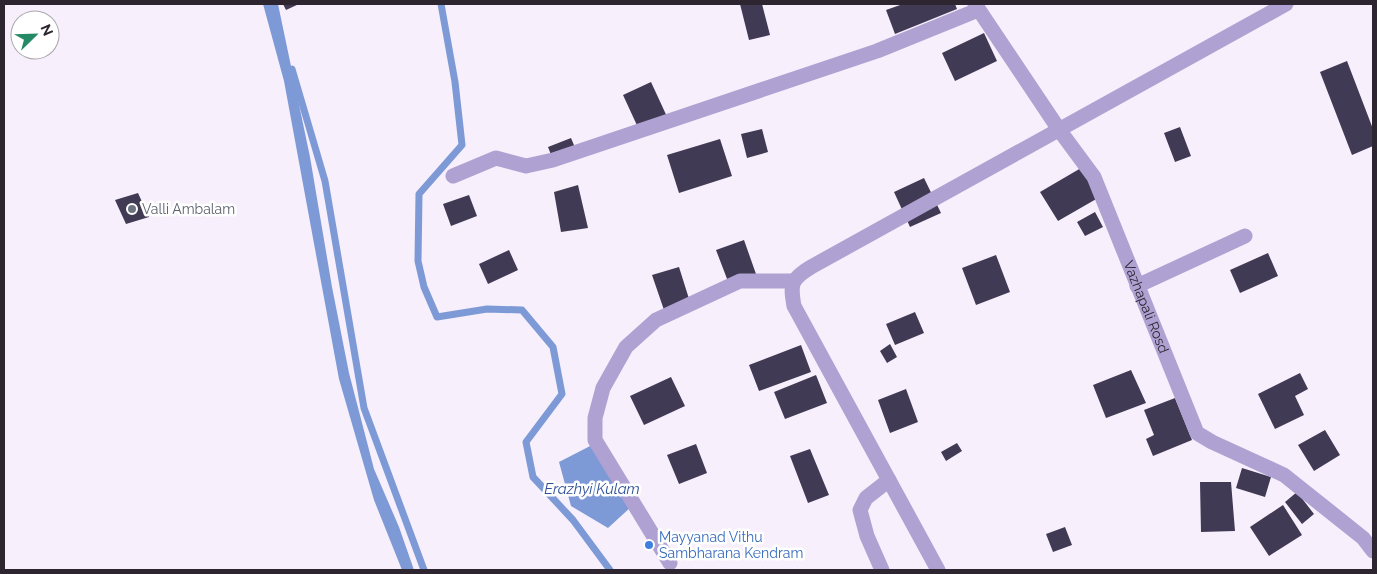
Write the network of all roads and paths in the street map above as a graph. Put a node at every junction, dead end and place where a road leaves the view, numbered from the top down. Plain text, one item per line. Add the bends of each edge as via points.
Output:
1 (1286, 4) edge
2 (976, 7) edge
3 (1060, 130) junction
4 (453, 176) dead end
5 (1245, 236) dead end
6 (793, 281) junction
7 (1137, 286) junction
8 (889, 480) junction
9 (1373, 552) edge
10 (670, 563) dead end
11 (882, 570) edge
12 (938, 570) edge

1 - 3 street
2 - 3 street, Vazhapali Rosd
2 - 4 street via 877,51 553,160 526,166 496,158
3 - 6 street via 811,267
3 - 7 street, Vazhapali Rosd via 1094,177
5 - 7 street
6 - 8 street via 794,306
6 - 10 street via 740,281 656,320 626,348 603,388 595,418 596,440
7 - 9 street, Vazhapali Rosd via 1197,432 1284,475 1363,538
8 - 11 street via 866,498 860,510
8 - 12 street

